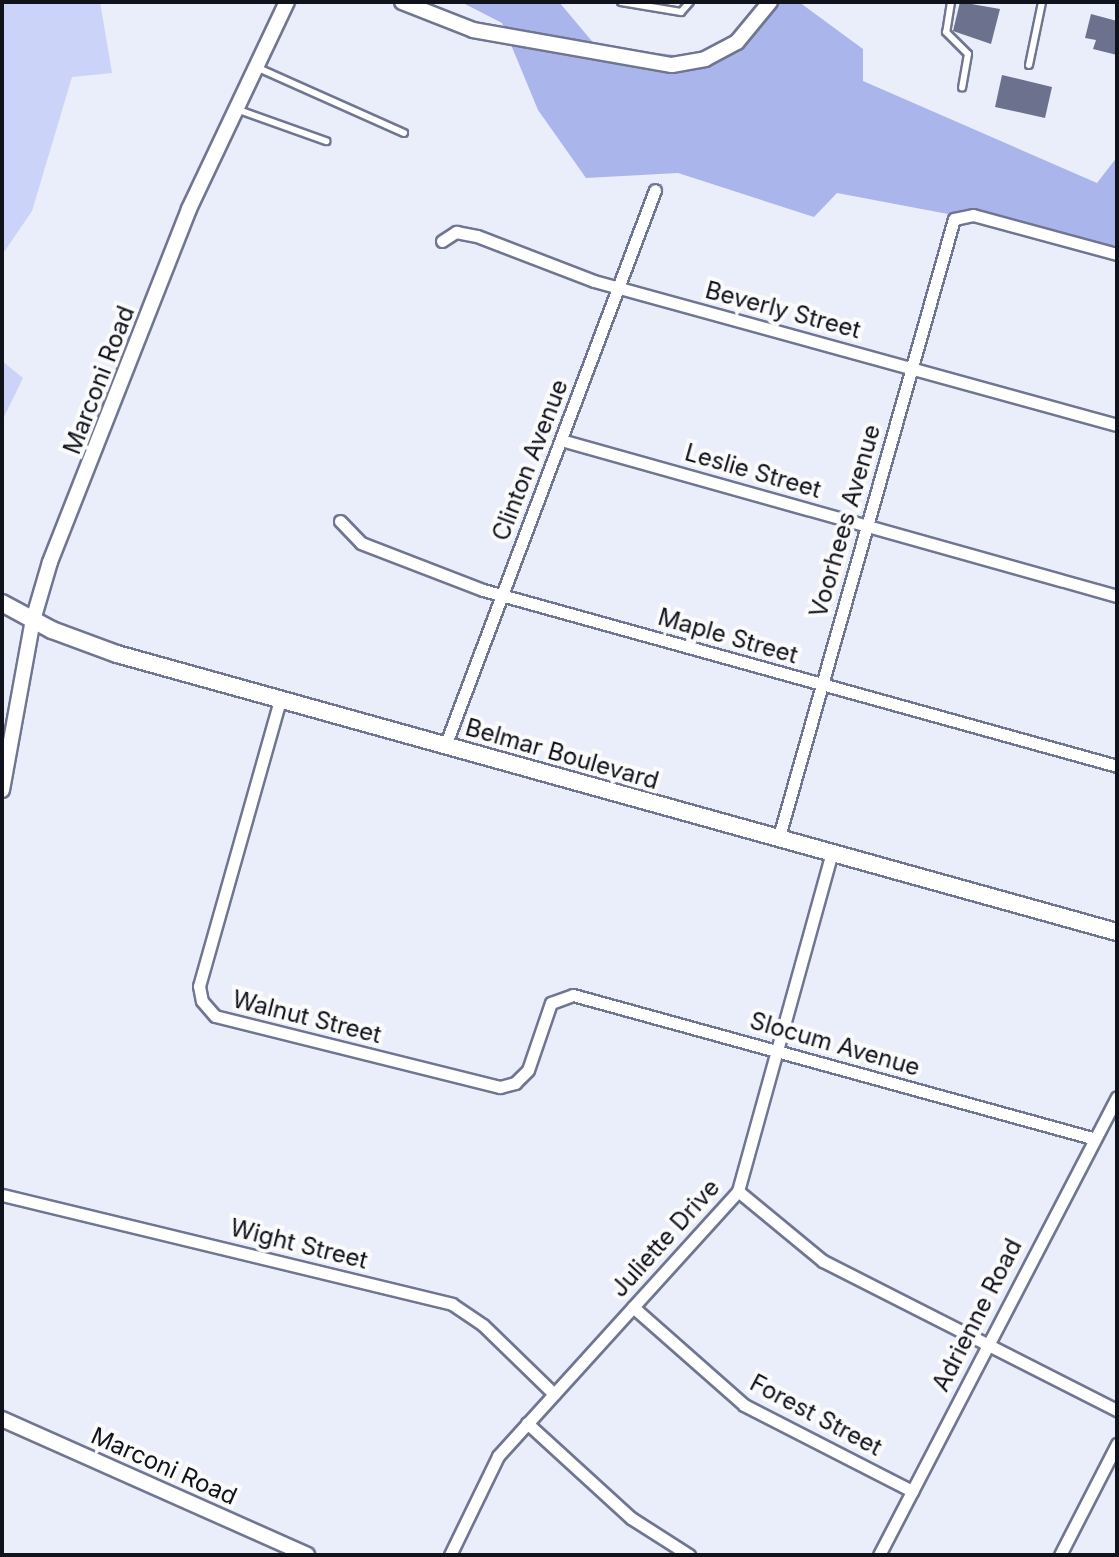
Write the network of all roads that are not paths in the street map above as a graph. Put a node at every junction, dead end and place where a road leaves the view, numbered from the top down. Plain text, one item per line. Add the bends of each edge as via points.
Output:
1 (287, 2) edge
2 (402, 2) edge
3 (621, 2) edge
4 (690, 2) edge
5 (770, 2) edge
6 (951, 2) edge
7 (1042, 2) edge
8 (1029, 65) dead end
9 (256, 67) junction
10 (962, 87) dead end
11 (236, 109) junction
12 (404, 133) dead end
13 (326, 141) dead end
14 (655, 190) dead end
15 (442, 241) dead end
16 (1117, 254) edge
17 (618, 288) junction
18 (910, 368) junction
19 (1117, 425) edge
20 (561, 440) junction
21 (340, 521) dead end
22 (866, 526) junction
23 (501, 595) junction
24 (1117, 596) edge
25 (2, 603) edge
26 (33, 620) junction
27 (821, 685) junction
28 (280, 700) junction
29 (445, 746) junction
30 (1117, 766) edge
31 (2, 790) edge
32 (778, 840) junction
33 (831, 856) junction
34 (1117, 932) edge
35 (566, 995) joint
36 (777, 1050) junction
37 (1117, 1097) edge
38 (1092, 1138) junction
39 (738, 1191) junction
40 (2, 1195) edge
41 (633, 1307) junction
42 (987, 1344) junction
43 (554, 1394) junction
44 (1117, 1410) edge
45 (2, 1419) edge
46 (527, 1423) junction
47 (1117, 1444) edge
48 (912, 1491) junction
49 (307, 1555) edge
50 (450, 1555) edge
51 (689, 1555) edge
52 (879, 1555) edge
53 (1060, 1555) edge

1 - 9 street, Marconi Road
2 - 5 street via 473,30 672,65 705,59 737,42
3 - 4 lane via 681,12
6 - 10 lane via 946,32 968,54
7 - 8 lane
9 - 11 street, Marconi Road
9 - 12 lane
11 - 13 lane
11 - 26 street, Marconi Road via 175,245 50,562
14 - 17 street, Clinton Avenue
15 - 17 street, Beverly Street via 456,232 477,236
16 - 18 street, Voorhees Avenue via 973,215 958,216
17 - 18 street, Beverly Street
17 - 20 street, Clinton Avenue
18 - 19 street, Beverly Street
18 - 22 street, Voorhees Avenue
20 - 22 street, Leslie Street
20 - 23 street, Clinton Avenue
21 - 23 street, Maple Street via 361,543
22 - 24 street, Leslie Street
22 - 27 street, Voorhees Avenue
23 - 27 street, Maple Street
23 - 29 street, Clinton Avenue
25 - 26 main road, Belmar Boulevard
26 - 28 main road, Belmar Boulevard via 105,651
26 - 31 street, Marconi Road
27 - 30 street, Maple Street
27 - 32 street, Voorhees Avenue
28 - 29 main road, Belmar Boulevard
28 - 35 street, Walnut Street via 199,986 207,1009 224,1020 500,1087 515,1083 528,1070 547,1009
29 - 32 main road, Belmar Boulevard
32 - 33 main road, Belmar Boulevard
33 - 34 main road, Belmar Boulevard
33 - 36 street, Juliette Drive
35 - 36 street, Slocum Avenue
36 - 38 street, Slocum Avenue
36 - 39 street, Juliette Drive
37 - 38 street, Adrienne Road
38 - 42 street, Adrienne Road
39 - 41 street, Juliette Drive
39 - 42 street via 823,1261
40 - 43 street, Wight Street via 452,1304 483,1325
41 - 43 street, Juliette Drive
41 - 48 street, Forest Street via 744,1405
42 - 44 street
42 - 48 street, Adrienne Road
43 - 46 street, Juliette Drive
45 - 49 street, Marconi Road
46 - 50 street, Juliette Drive via 486,1474
46 - 51 street via 631,1518
47 - 53 street
48 - 52 street, Adrienne Road

